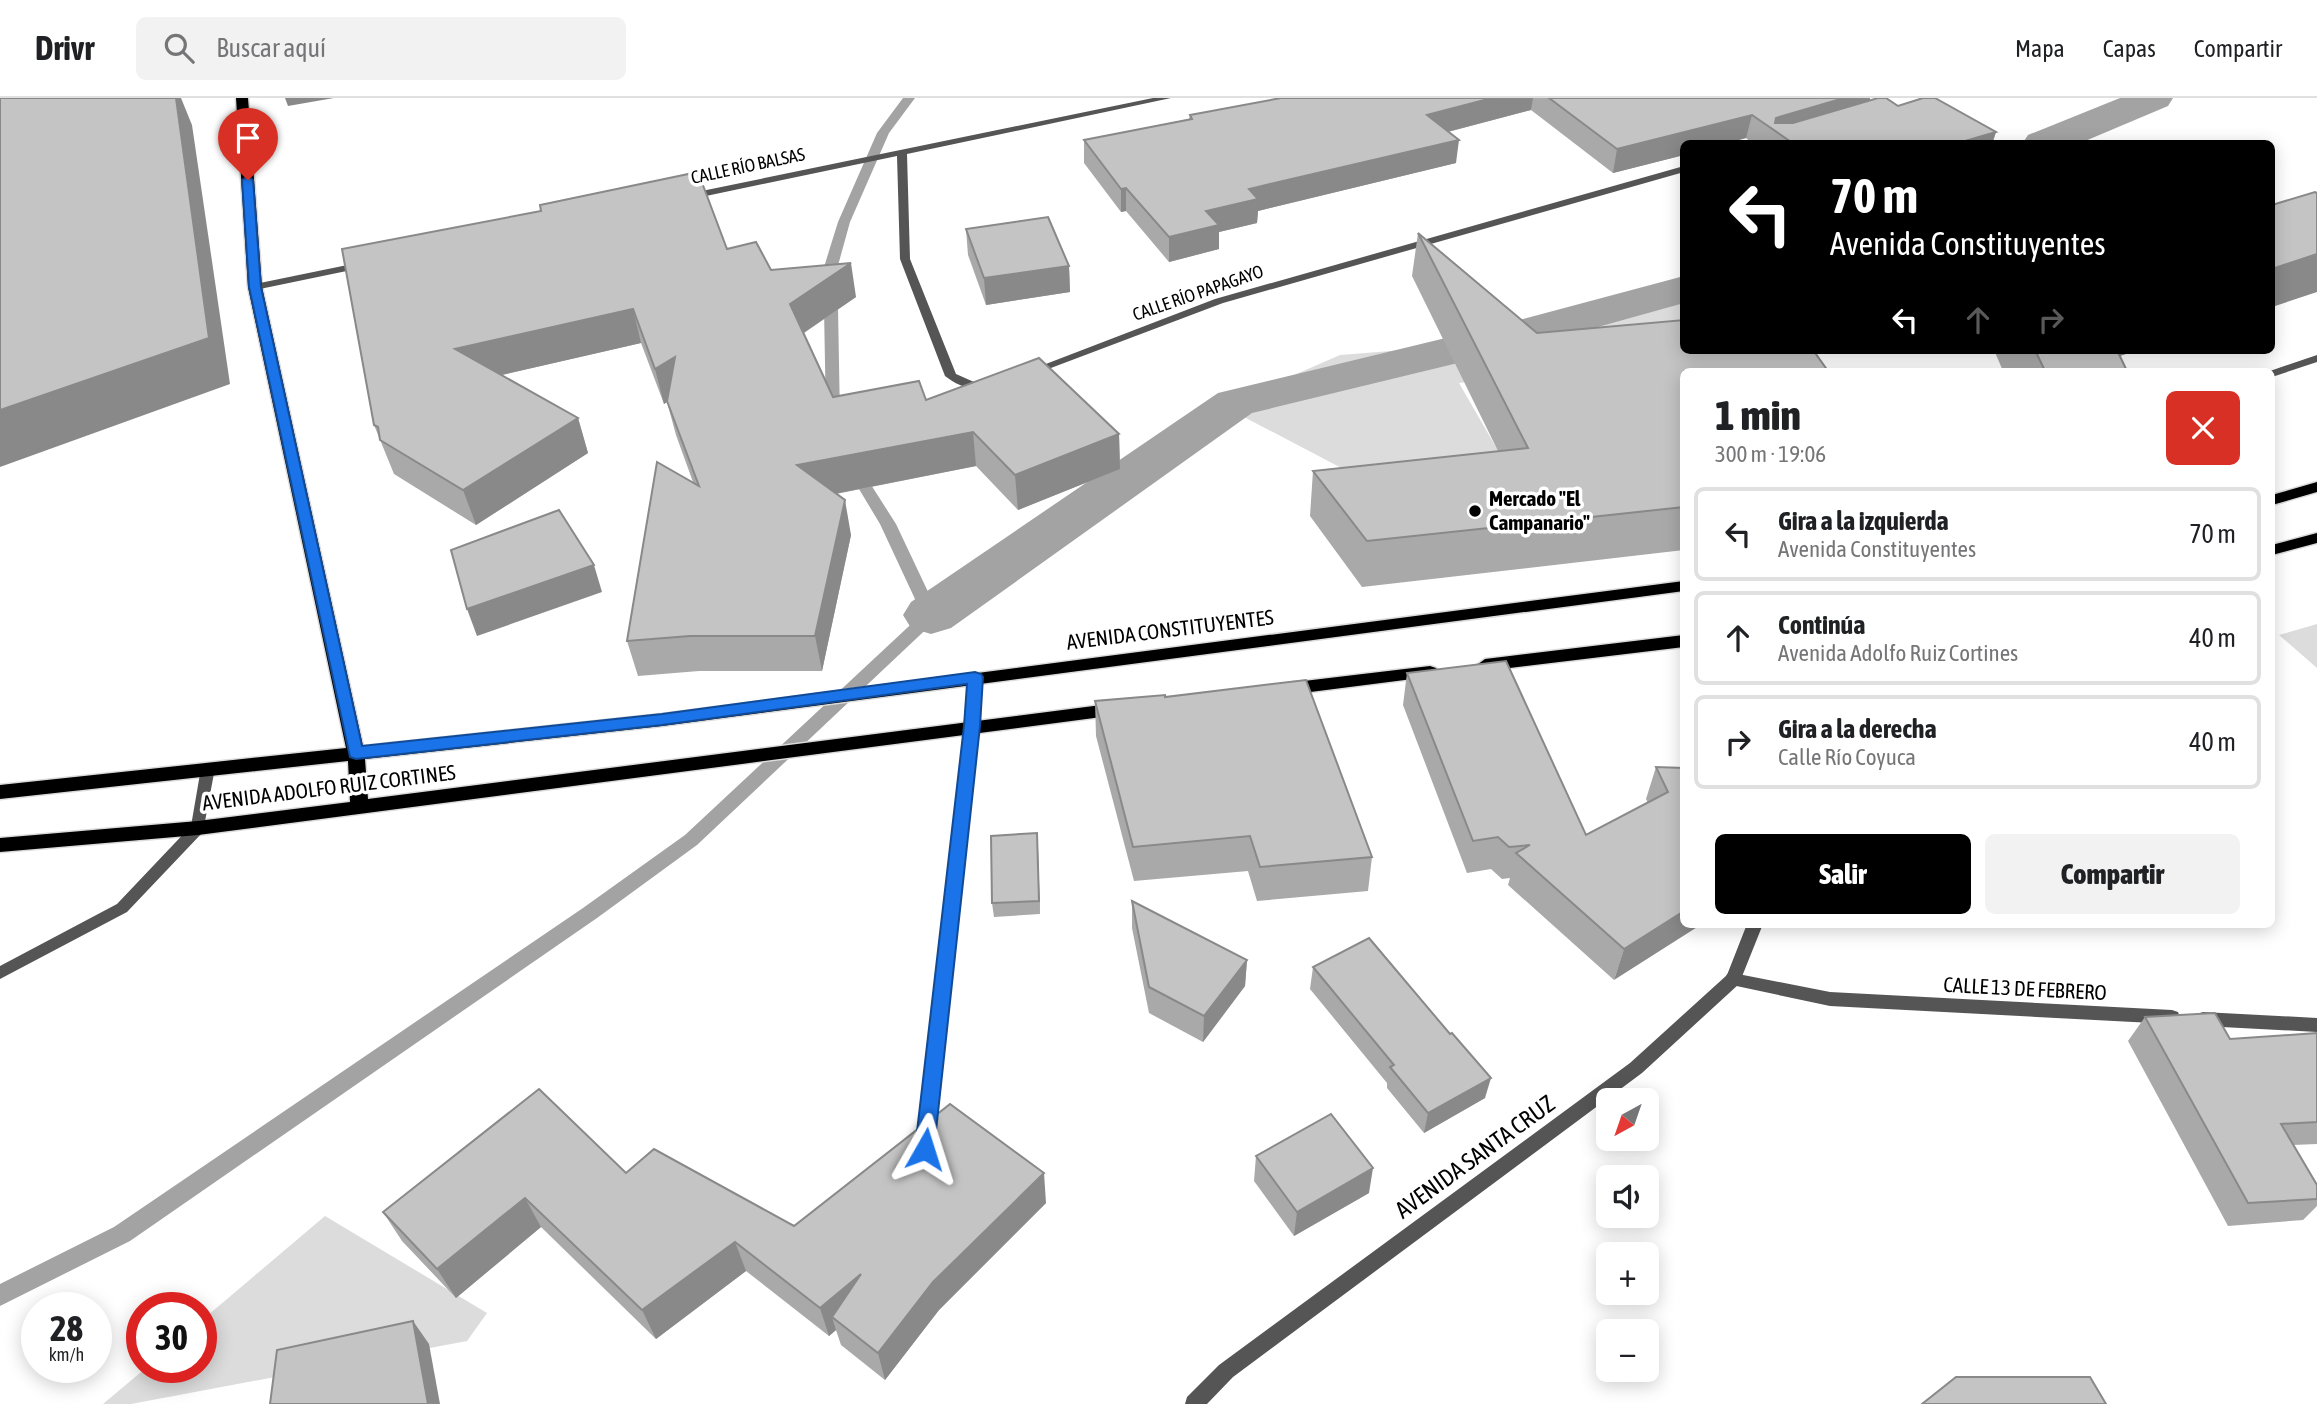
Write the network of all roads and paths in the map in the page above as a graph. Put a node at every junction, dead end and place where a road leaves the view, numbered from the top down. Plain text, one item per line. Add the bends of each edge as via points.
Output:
1 (243, 98) edge
2 (1166, 98) edge
3 (902, 153) junction
4 (1680, 170) edge
5 (677, 199) edge
6 (378, 262) edge
7 (255, 287) junction
8 (2317, 358) edge
9 (2275, 373) edge
10 (1023, 375) edge
11 (996, 385) edge
12 (2317, 487) edge
13 (2275, 499) edge
14 (2317, 538) edge
15 (2275, 548) edge
16 (1680, 587) edge
17 (1680, 641) edge
18 (975, 677) junction
19 (1273, 690) edge
20 (1136, 707) edge
21 (662, 720) joint
22 (972, 726) junction
23 (356, 753) junction
24 (208, 768) junction
25 (0, 792) edge
26 (359, 806) junction
27 (198, 828) junction
28 (0, 845) edge
29 (1753, 928) edge
30 (0, 973) edge
31 (1733, 979) junction
32 (2317, 1025) edge
33 (925, 1149) edge
34 (1194, 1404) edge

1 - 7 main road
2 - 3 street, CALLE RÍO BALSAS
3 - 5 street, CALLE RÍO BALSAS
3 - 11 street via 905,259 951,376 972,386
4 - 10 street, CALLE RÍO PAPAGAYO via 1219,301
6 - 7 street
7 - 23 main road
8 - 9 street
12 - 13 main road
14 - 15 main road
16 - 18 main road, AVENIDA CONSTITUYENTES
17 - 19 main road
18 - 21 main road, AVENIDA CONSTITUYENTES
18 - 22 street
20 - 22 main road
21 - 23 main road, AVENIDA ADOLFO RUIZ CORTINES
22 - 26 main road, AVENIDA ADOLFO RUIZ CORTINES via 664,770
22 - 33 street
23 - 24 main road, AVENIDA ADOLFO RUIZ CORTINES
23 - 26 main road
24 - 25 main road, AVENIDA ADOLFO RUIZ CORTINES
24 - 27 street
26 - 27 main road, AVENIDA ADOLFO RUIZ CORTINES
27 - 28 main road, AVENIDA ADOLFO RUIZ CORTINES
27 - 30 street via 122,908
29 - 31 street, AVENIDA SANTA CRUZ
31 - 32 street, CALLE 13 DE FEBRERO via 1830,999
31 - 34 street, AVENIDA SANTA CRUZ via 1636,1068 1226,1371

